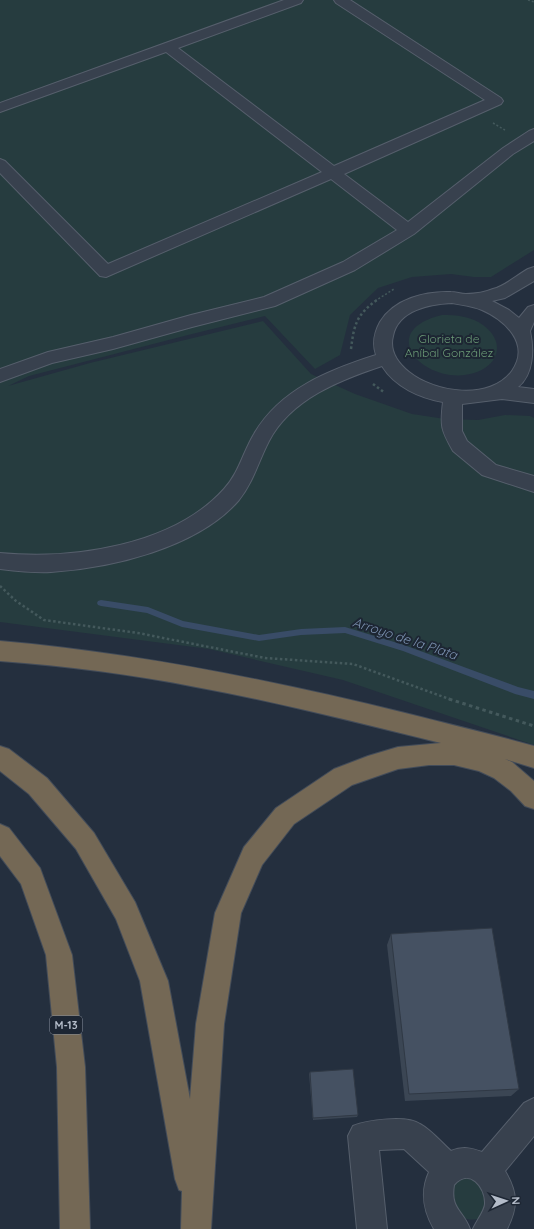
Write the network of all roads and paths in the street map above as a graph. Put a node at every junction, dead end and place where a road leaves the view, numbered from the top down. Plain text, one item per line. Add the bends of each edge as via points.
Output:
1 (296, 0) edge
2 (341, 0) edge
3 (528, 0) edge
4 (534, 2) edge
5 (168, 47) junction
6 (0, 108) edge
7 (474, 111) junction
8 (510, 128) dead end
9 (534, 134) edge
10 (0, 164) edge
11 (334, 173) junction
12 (408, 230) junction
13 (534, 273) edge
14 (395, 289) dead end
15 (469, 299) junction
16 (534, 311) edge
17 (521, 330) junction
18 (531, 357) edge
19 (386, 358) junction
20 (345, 372) junction
21 (0, 376) edge
22 (492, 393) junction
23 (390, 396) dead end
24 (534, 396) edge
25 (453, 397) junction
26 (534, 484) edge
27 (0, 561) edge
28 (0, 586) edge
29 (0, 651) edge
30 (534, 726) edge
31 (0, 757) edge
32 (534, 757) edge
33 (534, 798) edge
34 (0, 836) edge
35 (534, 1113) edge
36 (448, 1169) junction
37 (486, 1171) junction
38 (196, 1221) edge
39 (75, 1229) edge
40 (372, 1229) edge
41 (455, 1229) edge
42 (488, 1229) edge

1 - 5 street
2 - 7 street via 496,101
3 - 4 path
5 - 6 street
5 - 11 street
7 - 8 path via 504,130
7 - 11 street
9 - 12 street via 508,151
10 - 11 street via 106,272
11 - 12 street
12 - 21 street via 348,266 269,302 48,358
13 - 15 street via 499,294
14 - 20 path via 375,300 360,315 353,332 349,357 340,365
15 - 17 street via 490,306 508,317
15 - 19 street via 427,299 409,306 394,316 385,328 382,343
16 - 17 street via 526,319
17 - 18 street
18 - 22 street via 511,383
19 - 20 street
19 - 25 street via 396,372 411,384
20 - 23 path via 350,380 361,378
20 - 27 street via 324,381 278,414 264,432 245,476 229,498 211,514 182,531 160,541 107,556 57,564
22 - 24 street
22 - 25 street via 474,397
25 - 26 street via 452,432 460,446 489,470
28 - 30 path via 16,601 44,620 138,633 265,658 353,664
29 - 32 highway via 108,662 255,688
31 - 38 highway via 38,786 85,841 126,911 154,981 170,1060
33 - 38 highway via 503,770 482,761 454,754 398,758 343,777 285,816 253,856 228,913 210,1024
34 - 39 highway, M-13 via 31,877 59,955 71,1067
35 - 37 street
36 - 37 street via 460,1163 473,1163
36 - 40 street via 410,1134 363,1136
36 - 41 street via 440,1181 438,1196 442,1213
37 - 42 street via 496,1183 501,1199 500,1212

